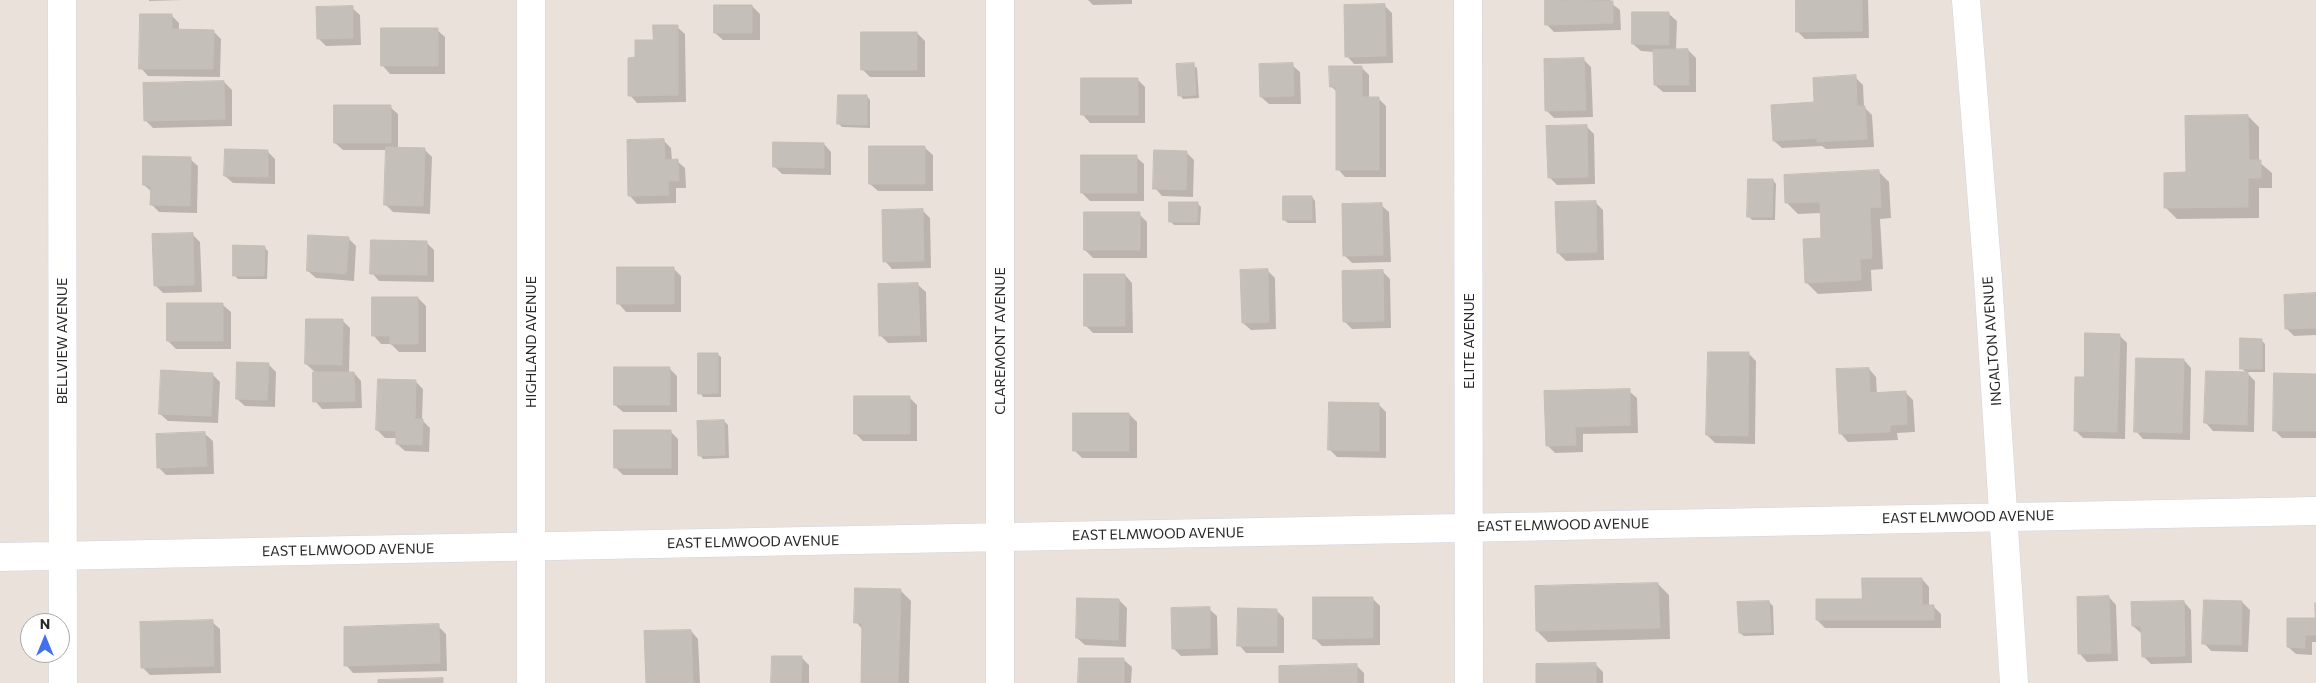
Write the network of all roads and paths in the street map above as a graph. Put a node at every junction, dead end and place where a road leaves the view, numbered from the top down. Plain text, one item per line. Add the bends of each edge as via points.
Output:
1 (62, 0) edge
2 (531, 0) edge
3 (1000, 0) edge
4 (1468, 0) edge
5 (1966, 0) edge
6 (2316, 511) edge
7 (2002, 516) junction
8 (1469, 527) junction
9 (1000, 537) junction
10 (531, 547) junction
11 (63, 556) junction
12 (0, 557) edge
13 (63, 683) edge
14 (531, 683) edge
15 (1000, 683) edge
16 (1469, 683) edge
17 (2014, 683) edge

1 - 11 street, BELLVIEW AVENUE
2 - 10 street, HIGHLAND AVENUE
3 - 9 street, CLAREMONT AVENUE
4 - 8 street, ELITE AVENUE
5 - 7 street, INGALTON AVENUE via 1988,278
6 - 7 street, EAST ELMWOOD AVENUE
7 - 8 street, EAST ELMWOOD AVENUE
7 - 17 street, INGALTON AVENUE
8 - 9 street, EAST ELMWOOD AVENUE
8 - 16 street, ELITE AVENUE
9 - 10 street, EAST ELMWOOD AVENUE
9 - 15 street, CLAREMONT AVENUE
10 - 11 street, EAST ELMWOOD AVENUE
10 - 14 street, HIGHLAND AVENUE
11 - 12 street, EAST ELMWOOD AVENUE
11 - 13 street, BELLVIEW AVENUE

